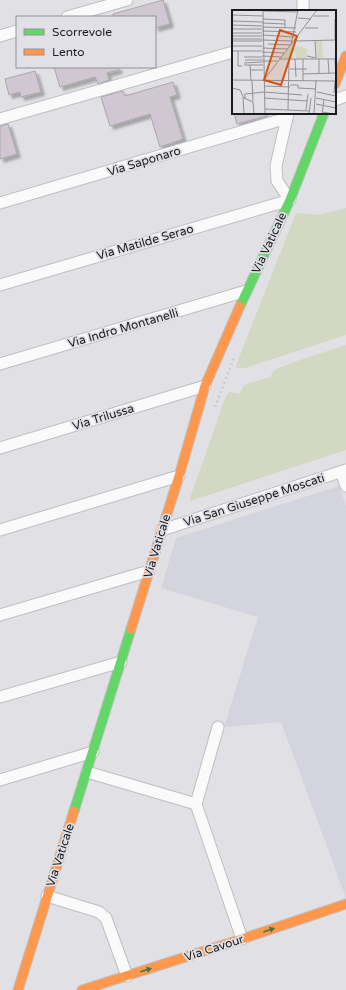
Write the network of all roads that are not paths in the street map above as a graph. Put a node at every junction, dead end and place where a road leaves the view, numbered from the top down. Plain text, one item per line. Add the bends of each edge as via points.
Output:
1 (127, 0) edge
2 (71, 16) edge
3 (16, 31) edge
4 (0, 36) edge
5 (232, 52) edge
6 (346, 56) edge
7 (336, 81) edge
8 (346, 96) edge
9 (336, 100) edge
10 (324, 114) edge
11 (288, 116) edge
12 (0, 119) edge
13 (290, 200) junction
14 (0, 203) edge
15 (0, 285) edge
16 (246, 292) junction
17 (0, 364) edge
18 (205, 386) junction
19 (0, 448) edge
20 (344, 471) edge
21 (179, 476) junction
22 (346, 486) edge
23 (0, 530) edge
24 (162, 530) junction
25 (149, 571) junction
26 (0, 615) edge
27 (121, 662) junction
28 (0, 697) edge
29 (218, 727) dead end
30 (93, 752) junction
31 (87, 772) junction
32 (0, 780) edge
33 (196, 804) junction
34 (47, 896) junction
35 (346, 904) edge
36 (242, 939) junction
37 (127, 976) junction
38 (18, 990) edge
39 (82, 990) edge

1 - 2 street
3 - 4 street
5 - 12 street
6 - 7 street
8 - 9 street
10 - 13 street, Via Vaticale
11 - 13 street via 276,166 277,181
11 - 14 street, Via Saponaro
13 - 15 street, Via Matilde Serao
13 - 16 street, Via Vaticale
16 - 17 street, Via Indro Montanelli
16 - 18 street, Via Vaticale
18 - 19 street, Via Trilussa
18 - 21 street, Via Vaticale
20 - 22 street
20 - 24 street, Via San Giuseppe Moscati
21 - 23 street
21 - 24 street, Via Vaticale
24 - 25 street, Via Vaticale
25 - 26 street
25 - 27 street, Via Vaticale
27 - 28 street
27 - 30 street, Via Vaticale
29 - 33 street
30 - 31 street, Via Vaticale
30 - 32 street
31 - 33 street
31 - 34 street, Via Vaticale
33 - 36 street
34 - 37 street via 100,912 106,918
34 - 38 street, Via Vaticale
36 -> 35 street, Via Cavour
37 -> 36 street, Via Cavour
37 - 39 street, Via Cavour

